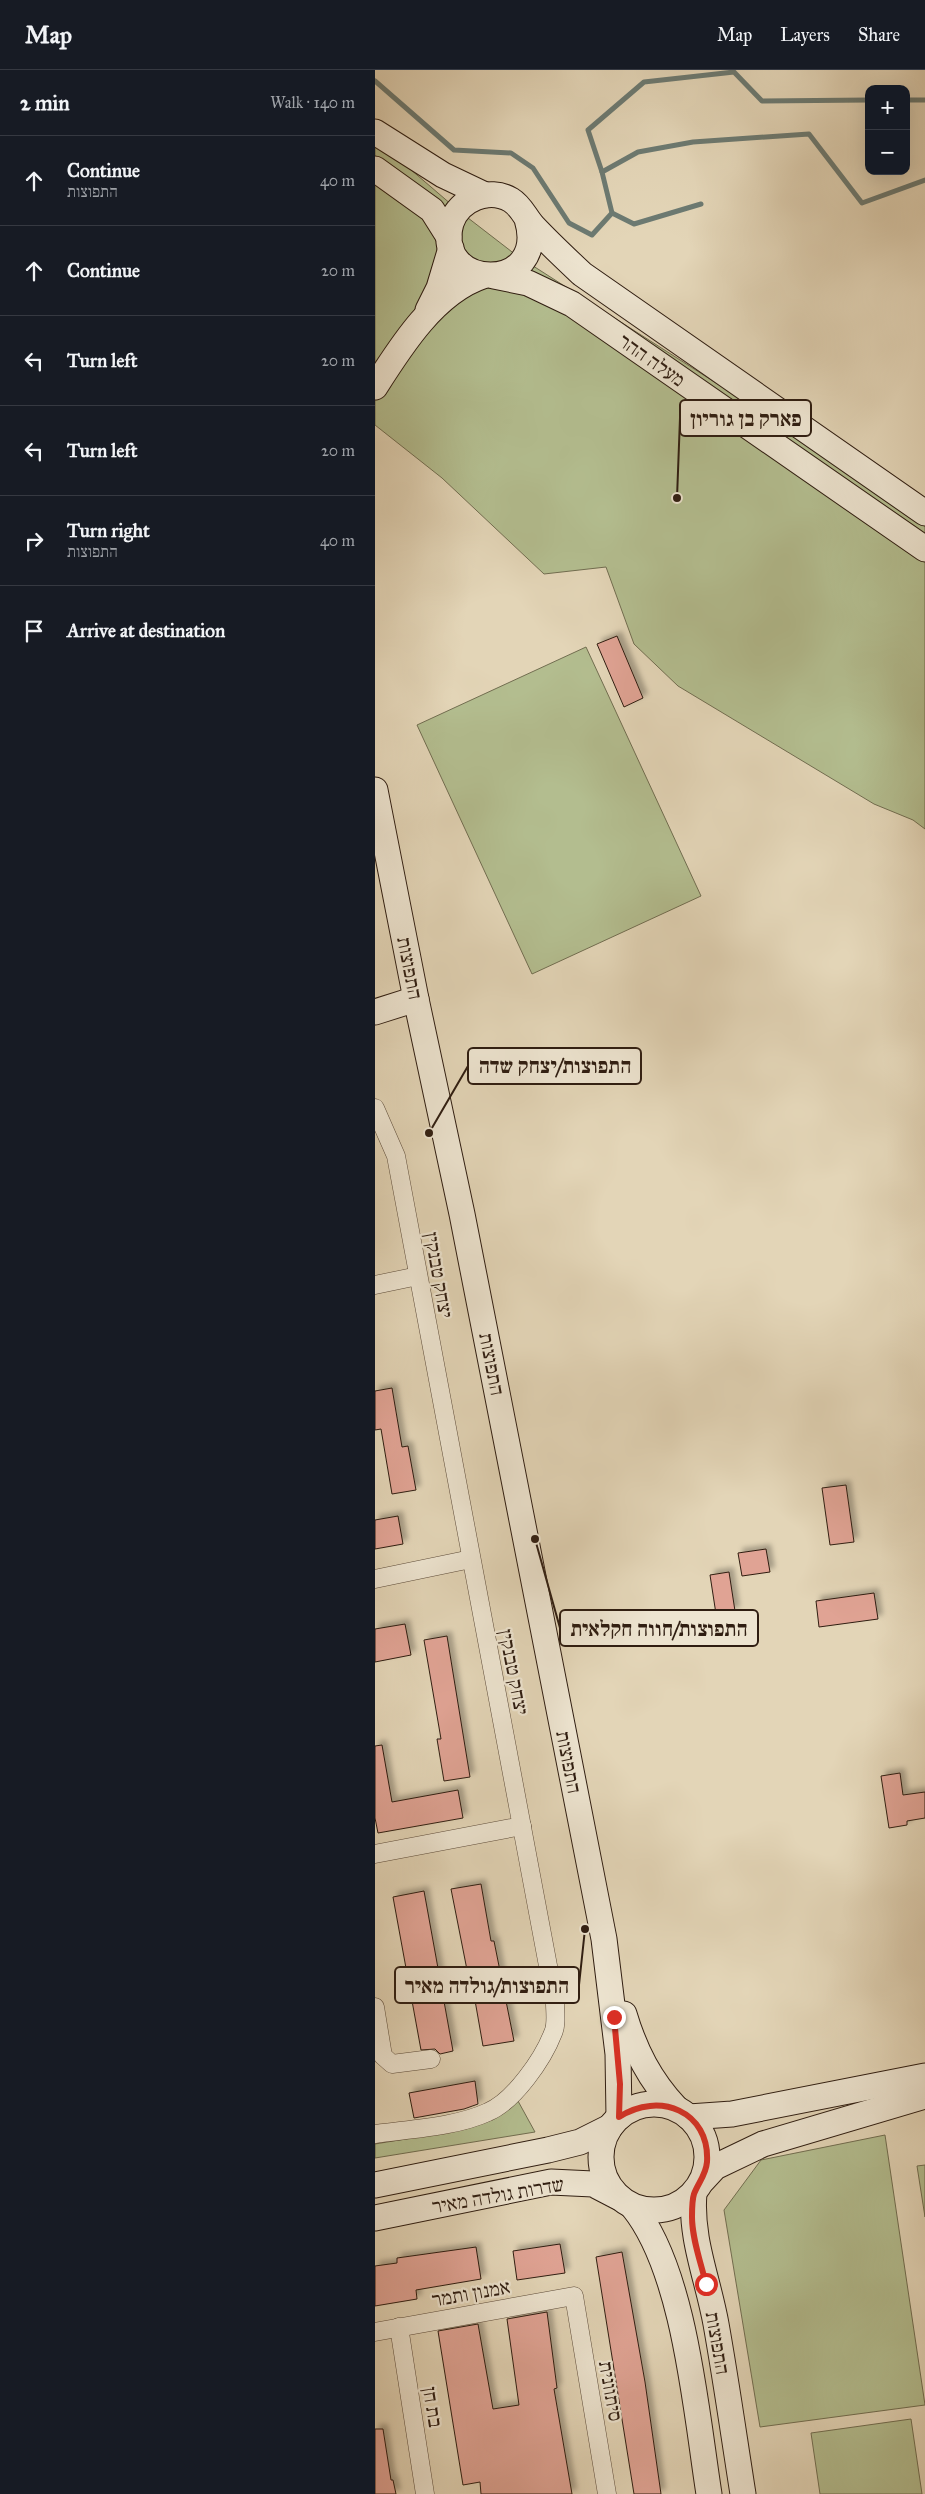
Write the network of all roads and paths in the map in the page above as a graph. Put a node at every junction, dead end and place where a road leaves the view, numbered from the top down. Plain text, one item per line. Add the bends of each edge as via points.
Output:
1 (375, 132) edge
2 (375, 168) edge
3 (485, 195) junction
4 (527, 219) junction
5 (450, 243) junction
6 (488, 276) junction
7 (421, 323) junction
8 (375, 387) edge
9 (925, 513) edge
10 (925, 549) edge
11 (375, 790) edge
12 (375, 999) edge
13 (416, 999) junction
14 (375, 1012) edge
15 (375, 1108) edge
16 (418, 1276) junction
17 (375, 1285) edge
18 (471, 1559) junction
19 (375, 1579) edge
20 (522, 1826) junction
21 (375, 1854) edge
22 (604, 1939) junction
23 (375, 2007) edge
24 (431, 2059) dead end
25 (925, 2076) edge
26 (925, 2096) edge
27 (682, 2113) junction
28 (615, 2122) junction
29 (375, 2134) edge
30 (375, 2185) edge
31 (698, 2187) junction
32 (626, 2202) junction
33 (375, 2218) edge
34 (574, 2296) joint
35 (399, 2327) junction
36 (375, 2332) edge
37 (425, 2494) edge
38 (607, 2494) edge
39 (709, 2494) edge
40 (743, 2494) edge

1 - 3 main road via 443,175
2 - 5 main road via 432,210
3 - 4 main road via 510,200
3 - 5 main road via 462,206 452,220
4 - 6 main road via 531,230 525,256 514,268
4 - 9 main road, מעלה ההר via 582,274
5 - 6 main road via 463,266
5 - 7 main road via 439,288
6 - 7 main road via 464,284
6 - 10 main road, מעלה ההר via 528,283 572,304
7 - 8 main road
11 - 13 main road, התפוצות
12 - 13 main road
13 - 14 main road
13 - 22 main road, התפוצות via 462,1214
15 - 16 street, יצחק טבנקין via 397,1156
16 - 17 street
16 - 18 street, יצחק טבנקין
18 - 19 street
18 - 20 street, יצחק טבנקין
20 - 21 street
20 - 29 street, יצחק טבנקין via 555,2003 554,2032 536,2064 513,2093 490,2112 468,2119
22 - 27 main road, התפוצות via 639,2059 658,2089
22 - 28 main road, התפוצות via 618,2054
23 - 24 street via 383,2056 392,2064
25 - 27 main road via 732,2114
26 - 31 main road via 763,2144 715,2167
27 - 28 main road via 661,2104 646,2104 632,2108
27 - 31 main road via 700,2130 706,2146 707,2164
28 - 30 main road, שדרות גולדה מאיר via 581,2142
28 - 32 main road via 603,2141 602,2171 608,2185
31 - 32 main road via 682,2204 666,2210 649,2211
31 - 40 main road, התפוצות via 692,2217 694,2232 715,2322
32 - 33 main road, שדרות גולדה מאיר via 593,2184 551,2182
32 - 39 main road, התפוצות via 643,2219 674,2294 683,2329
34 - 35 street, אמנון ותמר
34 - 38 street, סיתוונית
35 - 36 street, אמנון ותמר
35 - 37 street, בת חן

